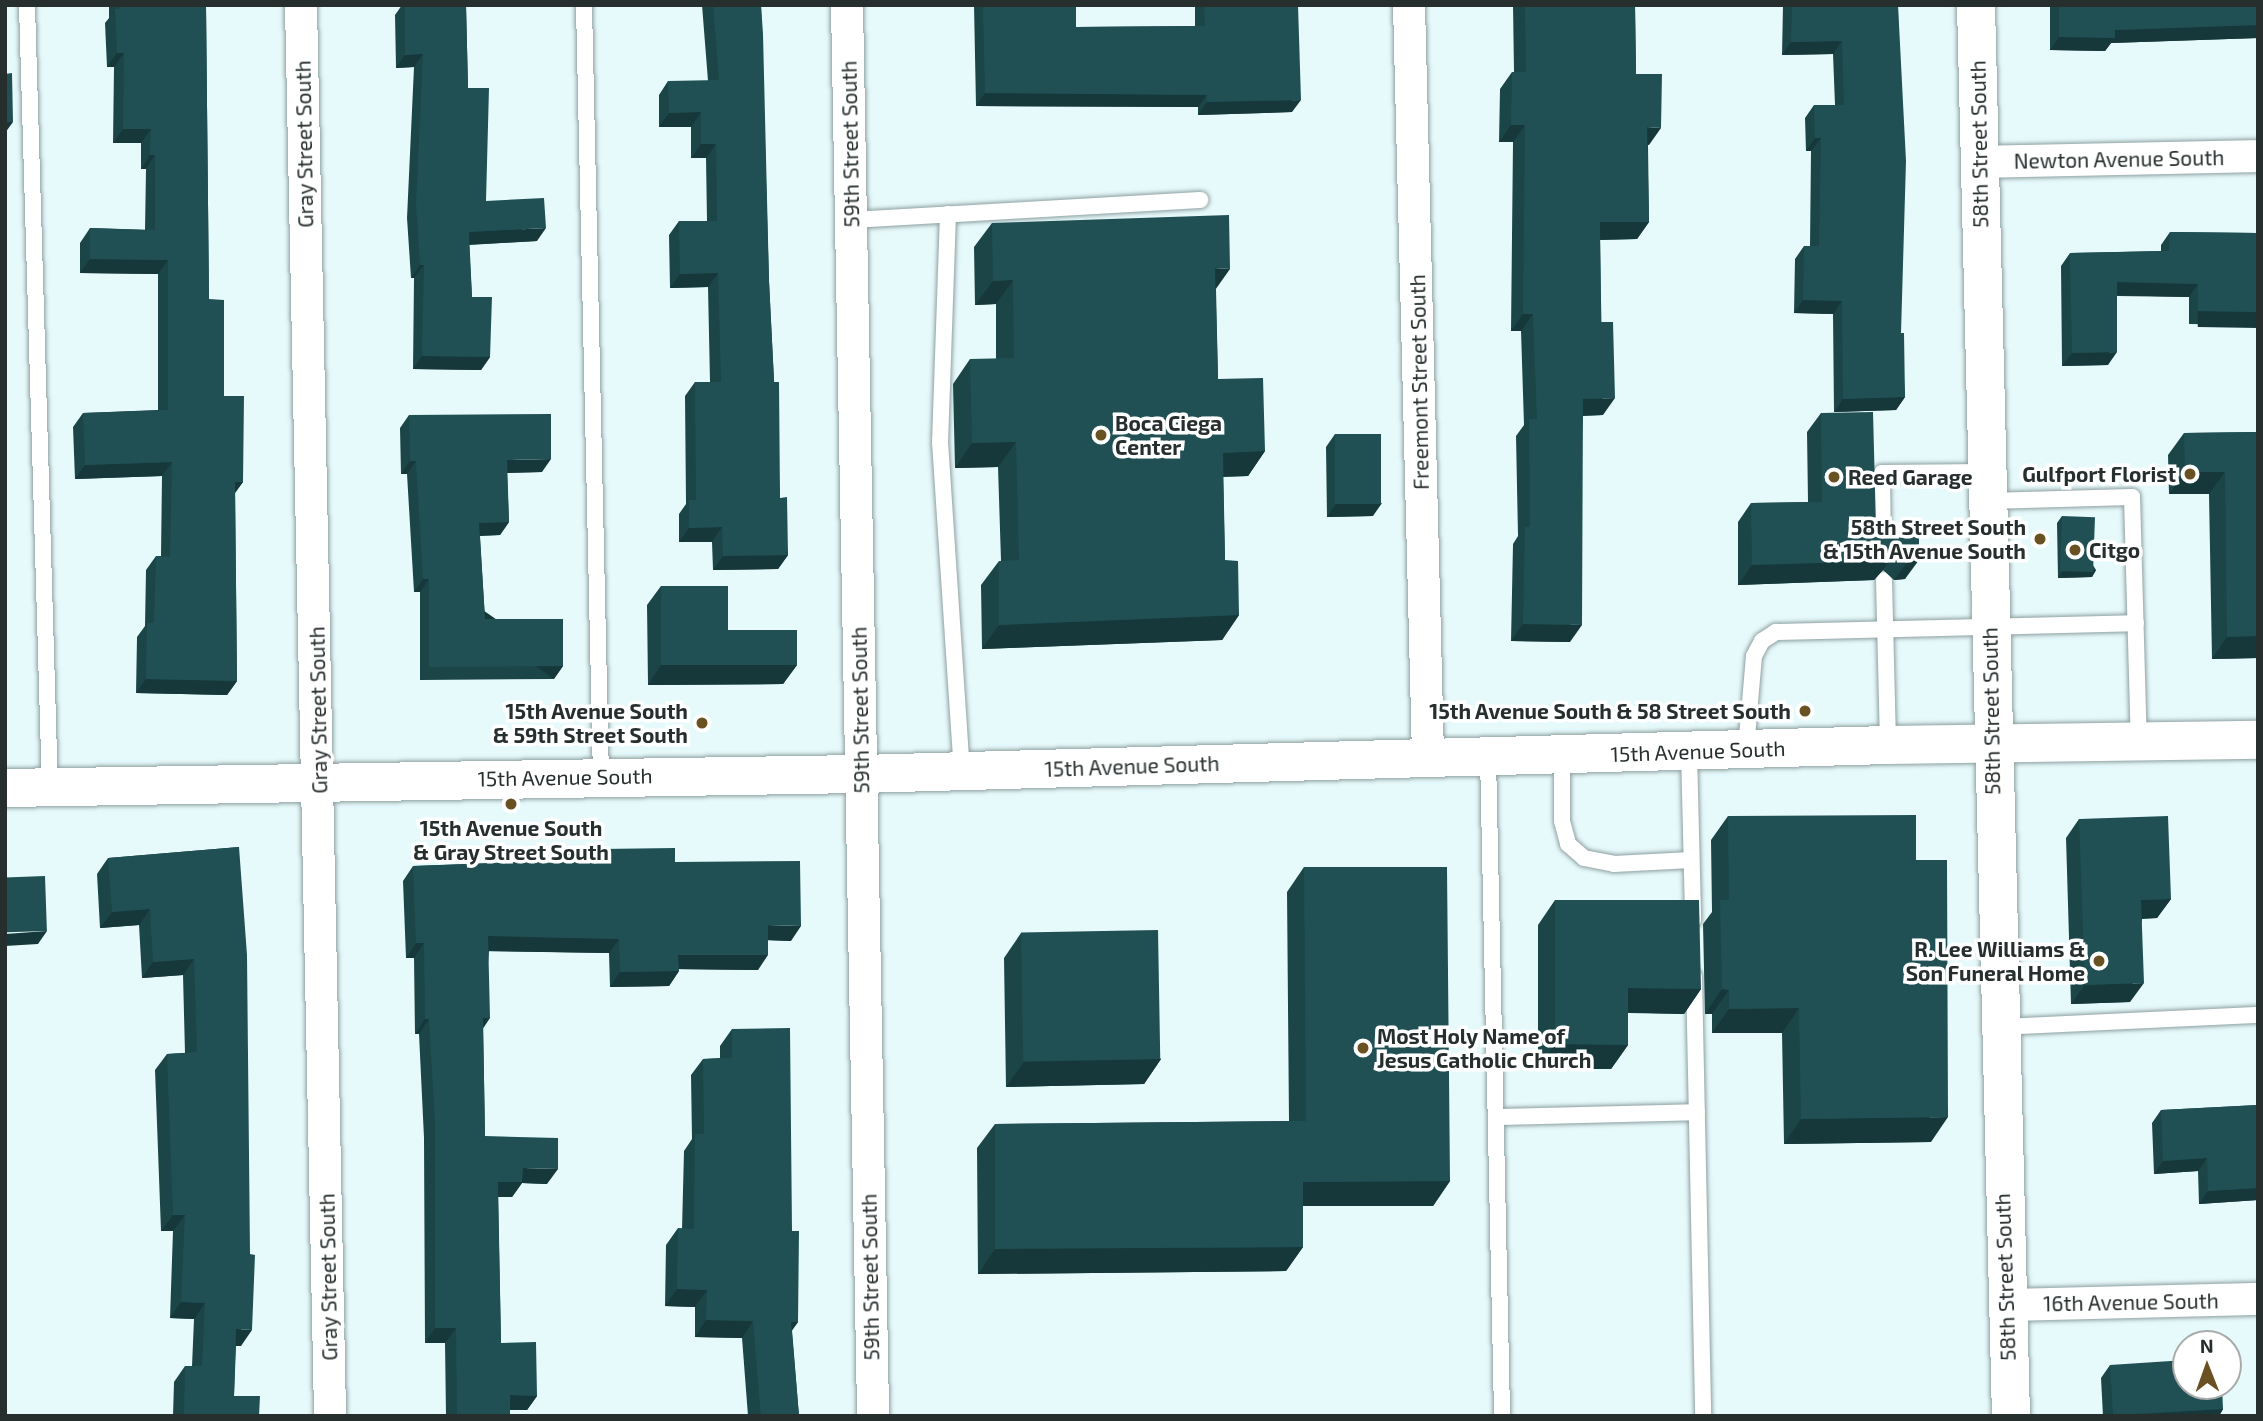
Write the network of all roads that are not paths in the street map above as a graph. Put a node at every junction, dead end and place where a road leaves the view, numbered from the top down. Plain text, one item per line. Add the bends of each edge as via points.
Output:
1 (27, 5) edge
2 (301, 5) edge
3 (584, 5) edge
4 (847, 5) edge
5 (1409, 5) edge
6 (1976, 5) edge
7 (2258, 156) edge
8 (1980, 162) junction
9 (1200, 200) dead end
10 (948, 214) junction
11 (851, 220) junction
12 (1986, 486) junction
13 (1883, 546) edge
14 (1884, 580) edge
15 (2136, 623) junction
16 (1989, 627) junction
17 (1886, 630) junction
18 (2258, 740) edge
19 (2139, 741) junction
20 (1992, 743) junction
21 (1888, 745) junction
22 (1746, 750) junction
23 (1689, 751) junction
24 (1562, 755) junction
25 (1488, 757) junction
26 (1428, 758) junction
27 (962, 771) junction
28 (862, 774) junction
29 (601, 777) junction
30 (319, 780) junction
31 (50, 787) junction
32 (5, 788) edge
33 (1691, 860) junction
34 (2258, 1015) edge
35 (1998, 1027) junction
36 (1697, 1112) junction
37 (1498, 1117) junction
38 (2258, 1299) edge
39 (2005, 1305) junction
40 (330, 1416) edge
41 (873, 1416) edge
42 (1502, 1416) edge
43 (1703, 1416) edge
44 (2011, 1416) edge

1 - 31 lane
2 - 30 street, Gray Street South
3 - 29 lane
4 - 11 street, 59th Street South
5 - 26 street, Freemont Street South
6 - 8 street, 58th Street South
7 - 8 street, Newton Avenue South
8 - 12 street, 58th Street South
9 - 10 lane
10 - 11 lane
10 - 27 lane via 940,442
11 - 28 street, 59th Street South
12 - 13 lane via 1882,474
12 - 15 lane via 2132,497
12 - 16 street, 58th Street South
14 - 17 lane
15 - 16 lane
15 - 19 lane
16 - 17 lane
16 - 20 street, 58th Street South
17 - 21 lane
17 - 22 lane via 1776,632 1762,641 1754,656
18 - 19 street, 15th Avenue South
19 - 20 street, 15th Avenue South
20 - 21 street, 15th Avenue South
20 - 35 street, 58th Street South
21 - 22 street, 15th Avenue South
22 - 23 street, 15th Avenue South
23 - 24 street, 15th Avenue South
23 - 33 lane
24 - 25 street, 15th Avenue South
24 - 33 lane via 1562,821 1568,844 1584,858 1614,864
25 - 26 street, 15th Avenue South
25 - 37 lane
26 - 27 street, 15th Avenue South
27 - 28 street, 15th Avenue South
28 - 29 street, 15th Avenue South
28 - 41 street, 59th Street South
29 - 30 street, 15th Avenue South
30 - 31 street, 15th Avenue South
30 - 40 street, Gray Street South
31 - 32 street, 15th Avenue South
33 - 36 lane
34 - 35 lane
35 - 39 street, 58th Street South
36 - 37 lane
36 - 43 lane
37 - 42 lane
38 - 39 street, 16th Avenue South
39 - 44 street, 58th Street South

